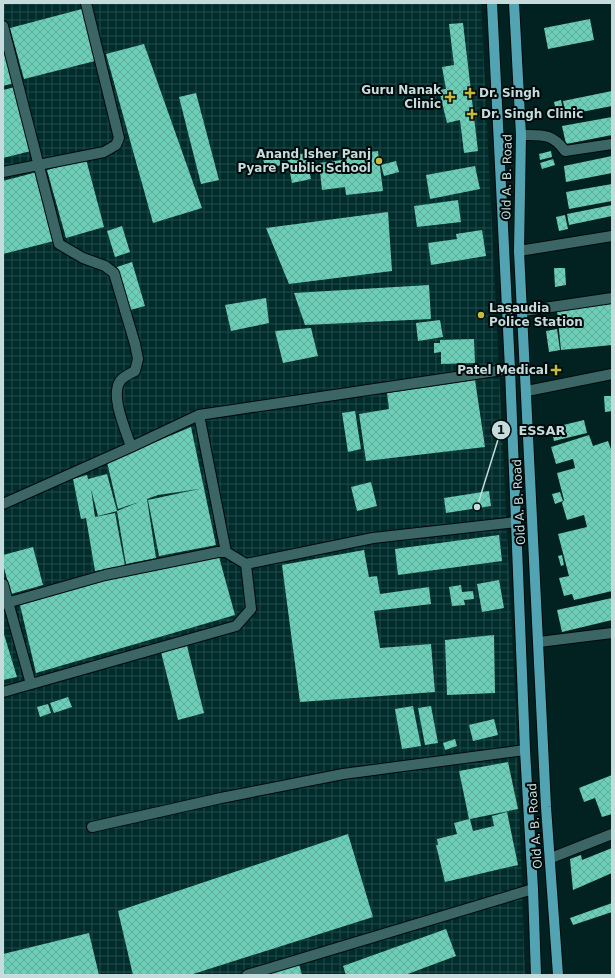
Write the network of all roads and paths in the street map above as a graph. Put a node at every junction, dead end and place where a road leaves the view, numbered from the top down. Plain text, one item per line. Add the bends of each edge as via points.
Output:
1 (86, 3) edge
2 (492, 3) edge
3 (514, 3) edge
4 (3, 26) edge
5 (521, 135) junction
6 (612, 144) edge
7 (39, 164) junction
8 (3, 172) edge
9 (612, 236) edge
10 (520, 251) junction
11 (612, 298) edge
12 (524, 311) junction
13 (510, 369) junction
14 (612, 374) edge
15 (527, 391) junction
16 (199, 415) junction
17 (131, 447) junction
18 (3, 504) edge
19 (516, 522) junction
20 (226, 552) junction
21 (246, 564) junction
22 (3, 584) edge
23 (6, 603) edge
24 (612, 633) edge
25 (539, 642) junction
26 (31, 684) junction
27 (3, 692) edge
28 (525, 750) junction
29 (92, 827) dead end
30 (612, 834) edge
31 (551, 858) junction
32 (533, 889) junction
33 (247, 975) edge
34 (536, 975) edge
35 (558, 975) edge

1 - 7 street via 119,138 116,145 104,152
2 - 13 main road, Old A. B. Road
3 - 5 main road, Old A. B. Road
4 - 7 street
5 - 6 street via 548,136 556,140 565,151
5 - 10 main road, Old A. B. Road
7 - 8 street
7 - 17 street via 60,244 83,258 105,266 114,273 120,289 138,359 135,370 120,381 117,392 117,405
9 - 10 street
10 - 12 main road, Old A. B. Road
11 - 12 street
12 - 15 main road, Old A. B. Road
13 - 16 street
13 - 19 main road, Old A. B. Road
14 - 15 street
15 - 25 main road, Old A. B. Road
16 - 17 street
16 - 20 street
17 - 18 street
19 - 21 street via 372,538
19 - 28 main road, Old A. B. Road
20 - 21 street
20 - 23 street via 105,575
21 - 26 street via 251,609 236,626
22 - 23 street
23 - 26 street
24 - 25 street
25 - 31 main road, Old A. B. Road
26 - 27 street
28 - 29 street via 343,774
28 - 32 main road, Old A. B. Road
30 - 31 street
31 - 35 main road, Old A. B. Road
32 - 33 street
32 - 34 main road, Old A. B. Road

